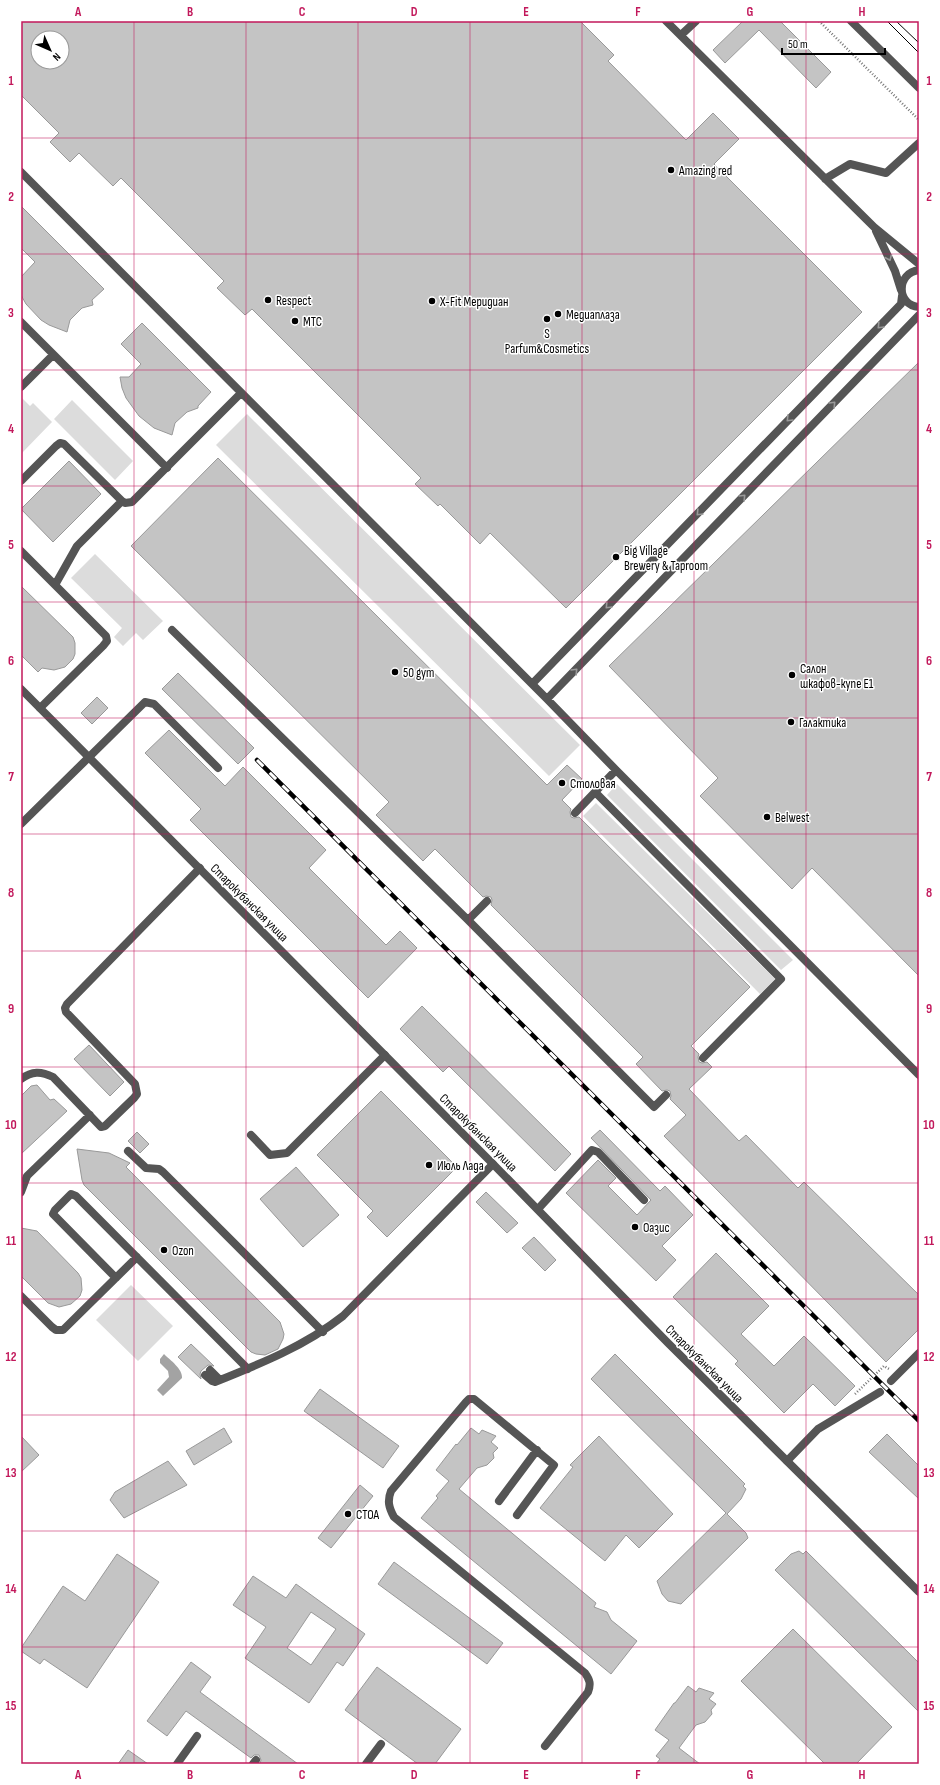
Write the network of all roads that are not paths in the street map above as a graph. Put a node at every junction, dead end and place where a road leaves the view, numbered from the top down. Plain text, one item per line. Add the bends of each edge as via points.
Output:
1 (666, 21) edge
2 (696, 21) edge
3 (851, 21) edge
4 (681, 36) junction
5 (919, 88) edge
6 (919, 143) edge
7 (21, 172) edge
8 (826, 179) junction
9 (874, 227) junction
10 (919, 264) edge
11 (919, 270) edge
12 (903, 296) junction
13 (919, 307) edge
14 (919, 316) edge
15 (21, 322) edge
16 (54, 355) junction
17 (21, 387) edge
18 (241, 393) junction
19 (166, 468) junction
20 (21, 481) edge
21 (122, 501) junction
22 (21, 550) edge
23 (55, 585) junction
24 (172, 630) dead end
25 (532, 684) junction
26 (21, 689) edge
27 (547, 699) junction
28 (40, 708) junction
29 (89, 757) junction
30 (218, 768) dead end
31 (616, 770) junction
32 (595, 792) junction
33 (575, 813) dead end
34 (21, 824) edge
35 (200, 868) junction
36 (487, 901) dead end
37 (468, 920) junction
38 (385, 1055) junction
39 (703, 1058) dead end
40 (919, 1075) edge
41 (21, 1079) edge
42 (666, 1095) dead end
43 (90, 1115) junction
44 (251, 1135) dead end
45 (128, 1151) dead end
46 (493, 1164) junction
47 (21, 1192) edge
48 (644, 1200) dead end
49 (538, 1209) junction
50 (137, 1258) junction
51 (116, 1278) junction
52 (21, 1296) edge
53 (323, 1332) junction
54 (919, 1353) edge
55 (248, 1369) junction
56 (207, 1373) dead end
57 (891, 1381) dead end
58 (880, 1392) dead end
59 (537, 1450) junction
60 (787, 1461) junction
61 (499, 1501) dead end
62 (517, 1515) dead end
63 (919, 1592) edge
64 (197, 1736) dead end
65 (381, 1744) dead end
66 (545, 1746) dead end
67 (177, 1764) edge
68 (366, 1764) edge

1 - 4 street
2 - 4 street
3 - 5 street
4 - 8 street
6 - 8 street via 886,173 850,164
7 - 18 street
8 - 9 street
9 - 10 street
9 -> 12 street
11 - 12 street via 909,273 904,278
12 - 13 street via 911,305
12 - 14 street
12 -> 25 street via 901,304
27 -> 14 street
15 - 16 street
16 - 17 street
16 - 19 street
18 - 19 street
18 - 25 street
19 - 21 street via 132,502 125,504
20 - 21 street via 60,443 64,444
21 - 23 street via 77,546
22 - 23 street
23 - 28 street via 104,633 107,641
24 - 37 street
25 - 27 street
26 - 28 street, Старокубанская улица
27 - 31 street
28 - 29 street, Старокубанская улица
29 - 30 street via 145,702 154,704
29 - 34 street
29 - 35 street, Старокубанская улица
31 - 32 street
31 - 40 street
32 - 33 street
32 - 39 street via 781,979
35 - 38 street, Старокубанская улица
35 - 43 street via 65,1008 137,1089 134,1098 105,1126 101,1127
36 - 37 street
37 - 42 street via 654,1107
38 - 44 street via 286,1153 270,1155
38 - 46 street, Старокубанская улица
41 - 43 street via 36,1072 53,1077
43 - 47 street via 27,1176
45 - 53 street via 146,1168 159,1169 163,1172
46 - 49 street, Старокубанская улица
46 - 53 street
48 - 49 street via 598,1152 592,1150
49 - 60 street, Старокубанская улица
50 - 51 street
50 - 51 street via 76,1196 68,1196 53,1214
50 - 55 street
51 - 52 street via 63,1330 52,1327
53 - 55 street
54 - 57 street
55 - 56 street via 215,1382
58 - 60 street via 818,1429
59 - 61 street
59 - 62 street via 553,1463 554,1468
59 - 66 street via 477,1401 469,1399 391,1491 388,1498 394,1517 585,1673 590,1680 588,1692
60 - 63 street, Старокубанская улица
64 - 67 street
65 - 68 street

